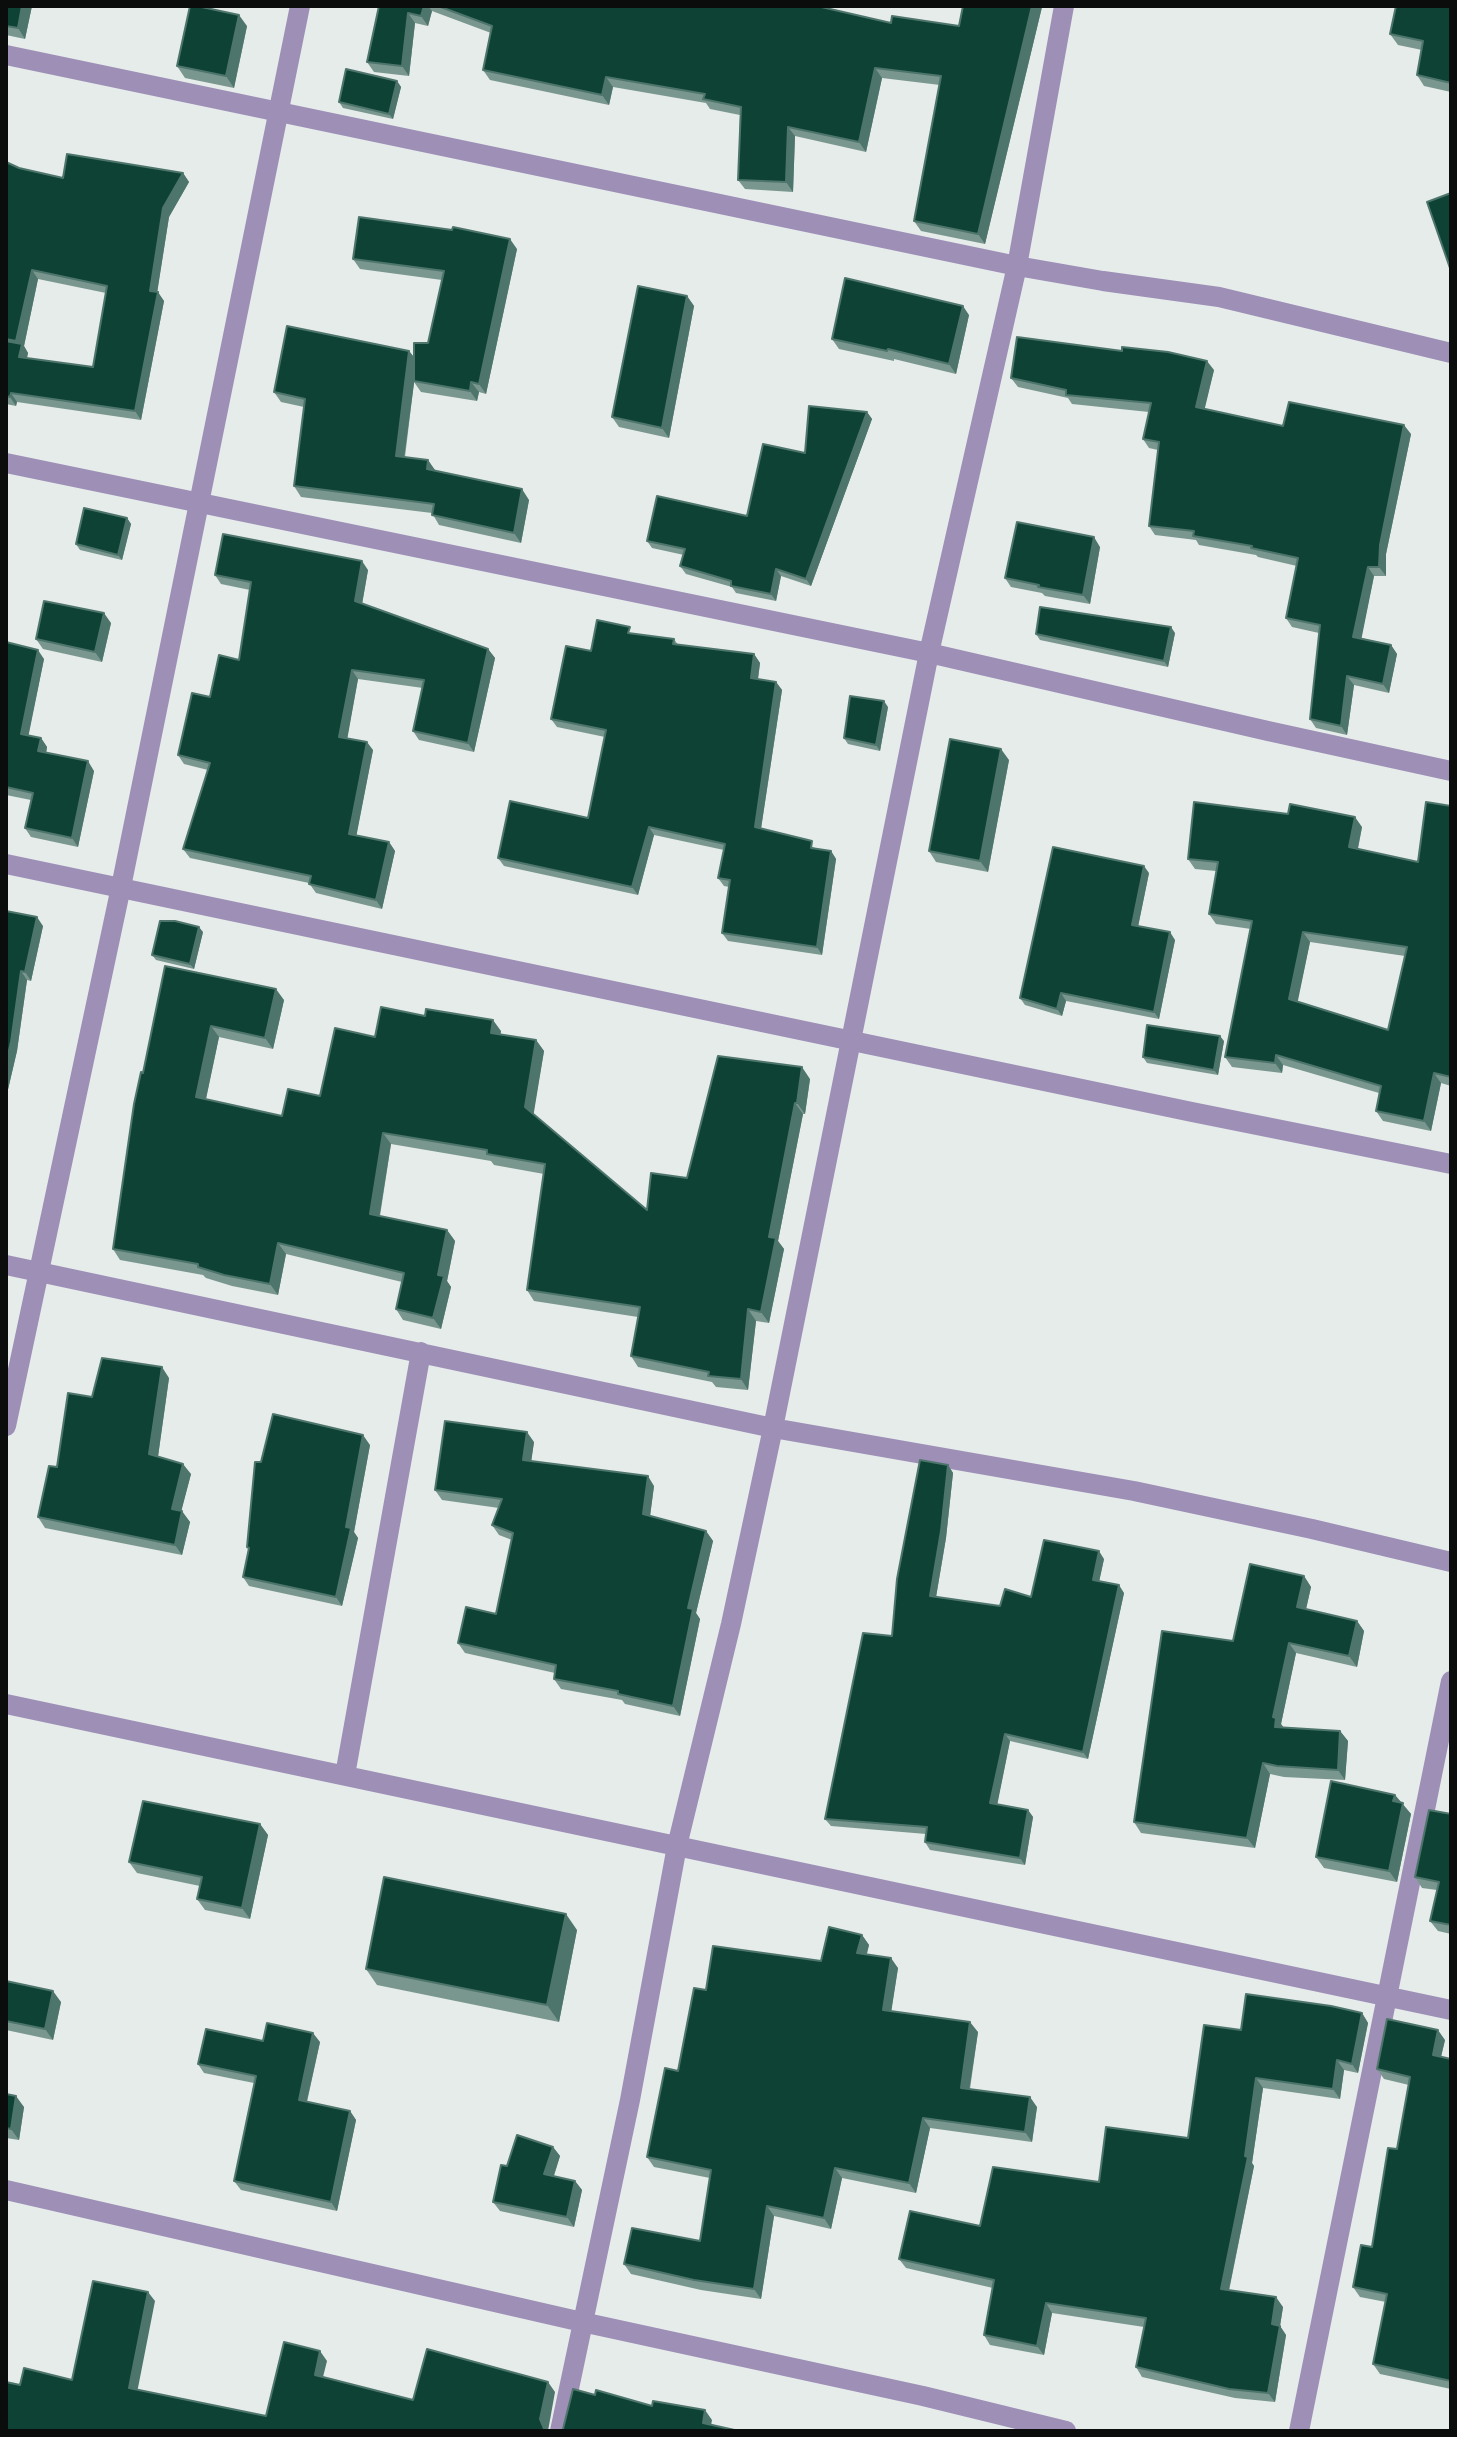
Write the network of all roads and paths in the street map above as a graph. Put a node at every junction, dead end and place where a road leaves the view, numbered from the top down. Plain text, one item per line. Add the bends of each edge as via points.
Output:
1 (300, 6) edge
2 (1064, 6) edge
3 (6, 55) edge
4 (280, 113) junction
5 (1017, 266) junction
6 (1451, 353) edge
7 (6, 463) edge
8 (200, 503) junction
9 (929, 653) junction
10 (1451, 771) edge
11 (6, 864) edge
12 (121, 887) junction
13 (850, 1041) junction
14 (1451, 1164) edge
15 (6, 1265) edge
16 (38, 1272) junction
17 (421, 1352) junction
18 (6, 1426) edge
19 (773, 1428) junction
20 (1451, 1562) edge
21 (1451, 1681) edge
22 (6, 1704) edge
23 (345, 1775) junction
24 (677, 1846) junction
25 (1386, 1996) junction
26 (1451, 2010) edge
27 (6, 2190) edge
28 (582, 2322) junction
29 (560, 2431) edge
30 (1066, 2431) edge
31 (1299, 2431) edge

1 - 4 street
2 - 5 street
3 - 4 street
4 - 5 street
4 - 8 street
5 - 6 street via 1219,297
5 - 9 street
7 - 8 street
8 - 9 street
8 - 12 street
9 - 10 street
9 - 13 street
11 - 12 street
12 - 13 street
12 - 16 street
13 - 14 street
13 - 19 street
15 - 16 street
16 - 17 street
16 - 18 street
17 - 19 street
17 - 23 street
19 - 20 street via 1134,1491
19 - 24 street
21 - 25 street
22 - 23 street
23 - 24 street
24 - 25 street
24 - 28 street
25 - 26 street
25 - 31 street
27 - 28 street
28 - 29 street
28 - 30 street

